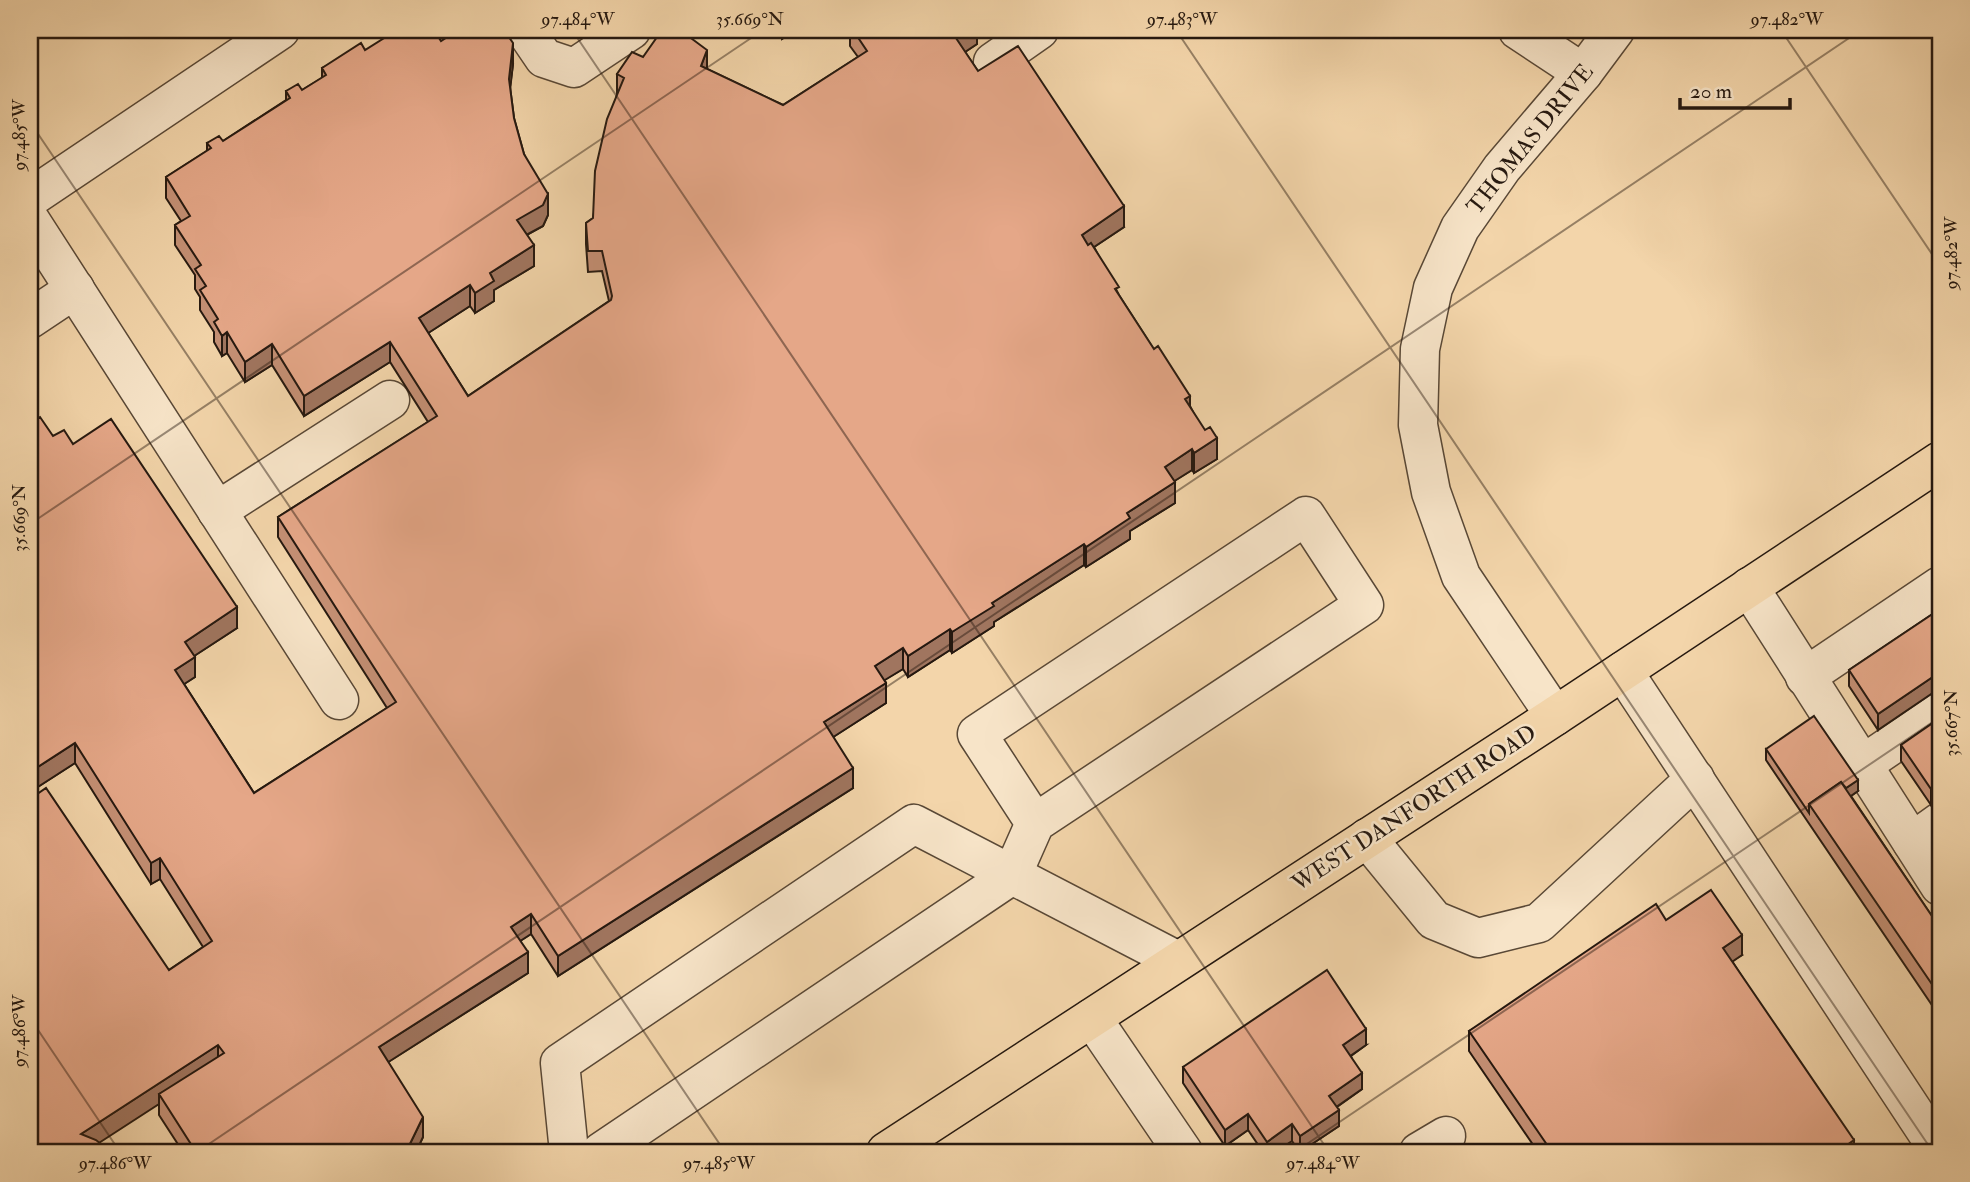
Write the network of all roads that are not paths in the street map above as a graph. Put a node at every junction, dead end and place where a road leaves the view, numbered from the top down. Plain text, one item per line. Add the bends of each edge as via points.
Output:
1 (280, 30) edge
2 (525, 30) edge
3 (631, 30) edge
4 (1040, 30) edge
5 (1518, 30) edge
6 (1615, 30) edge
7 (993, 62) edge
8 (1583, 74) junction
9 (30, 198) edge
10 (30, 220) edge
11 (75, 289) junction
12 (30, 318) edge
13 (390, 400) dead end
14 (1940, 461) edge
15 (217, 511) junction
16 (1940, 586) edge
17 (1749, 587) junction
18 (1623, 671) junction
19 (1805, 677) junction
20 (339, 700) dead end
21 (1940, 712) edge
22 (1555, 716) junction
23 (1862, 765) junction
24 (1695, 779) junction
25 (1035, 823) junction
26 (1926, 832) edge
27 (1367, 838) junction
28 (1012, 875) junction
29 (1940, 886) edge
30 (1178, 961) junction
31 (1092, 1018) junction
32 (1932, 1140) dead end
33 (569, 1152) edge
34 (601, 1152) edge
35 (886, 1152) edge
36 (1183, 1152) edge

1 - 9 street
2 - 3 street via 544,58 574,68
4 - 7 street
5 - 8 street
6 - 8 street, THOMAS DRIVE
8 - 22 street, THOMAS DRIVE via 1502,168 1460,228 1433,288 1420,349 1418,425 1430,492 1461,576
10 - 11 street
11 - 12 street
11 - 15 street
13 - 15 street
14 - 17 main road, WEST DANFORTH ROAD
15 - 20 street
16 - 19 street
17 - 18 main road, WEST DANFORTH ROAD
17 - 19 street
18 - 22 main road, WEST DANFORTH ROAD
18 - 24 street
19 - 23 street
21 - 23 street
22 - 27 main road, WEST DANFORTH ROAD
23 - 26 street
24 - 27 street via 1539,923 1478,938 1434,920
24 - 32 street
25 - 25 street via 1364,605 1306,516 977,734
25 - 28 street
26 - 29 street
27 - 30 main road, WEST DANFORTH ROAD
28 - 30 street
28 - 33 street via 914,824 560,1063
28 - 34 street
30 - 31 main road, WEST DANFORTH ROAD
31 - 35 main road, WEST DANFORTH ROAD
31 - 36 street

